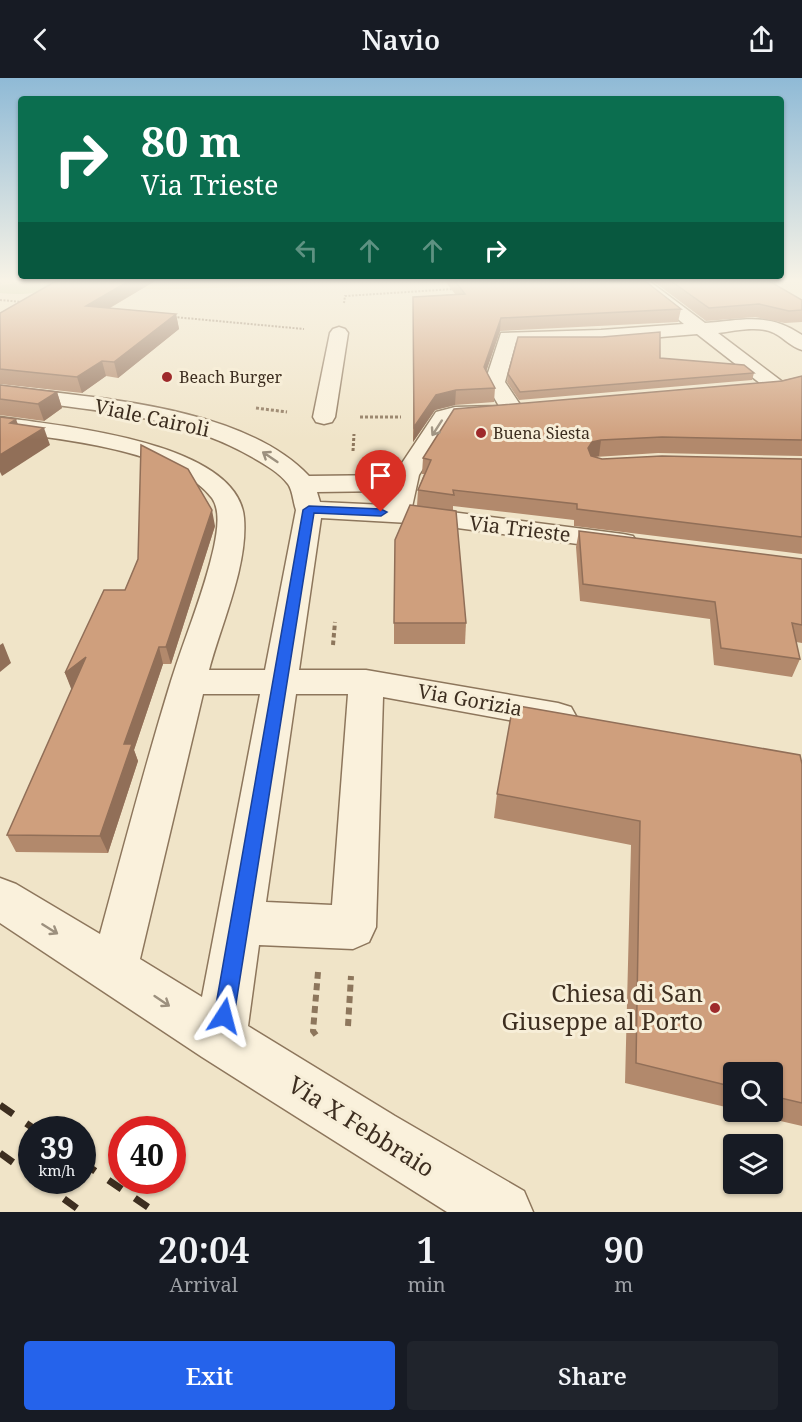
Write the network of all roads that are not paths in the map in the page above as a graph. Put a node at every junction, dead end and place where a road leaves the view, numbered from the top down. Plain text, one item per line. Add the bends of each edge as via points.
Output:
1 (339, 333) dead end
2 (627, 334) edge
3 (710, 334) edge
4 (788, 334) edge
5 (802, 344) edge
6 (792, 385) edge
7 (742, 390) edge
8 (0, 392) edge
9 (535, 407) edge
10 (512, 409) junction
11 (324, 417) road end
12 (0, 424) edge
13 (402, 482) junction
14 (305, 497) junction
15 (398, 514) junction
16 (648, 546) edge
17 (189, 682) junction
18 (279, 682) junction
19 (366, 682) junction
20 (590, 721) edge
21 (0, 898) edge
22 (238, 923) junction
23 (114, 968) junction
24 (220, 1039) junction
25 (503, 1212) edge

1 - 11 street
2 - 10 street via 508,337 495,382
3 - 6 street
4 - 5 street
6 - 7 street
14 -> 8 street, Viale Cairoli via 282,465 252,445 205,426 148,413
9 - 10 street
10 -> 13 street via 444,417
12 - 17 street via 108,441 158,454 195,470 225,496 231,514 228,549
13 - 14 street
13 - 15 street
14 - 15 street, Via Trieste
14 - 18 street
15 - 16 street, Via Trieste
17 - 18 street, Via Gorizia
17 - 23 street
18 - 19 street, Via Gorizia
18 - 22 street
19 - 20 street, Via Gorizia
19 - 22 street via 353,927
21 -> 23 street, Via X Febbraio
22 - 24 street
23 -> 24 street, Via X Febbraio
24 - 25 street, Via X Febbraio via 401,1154

